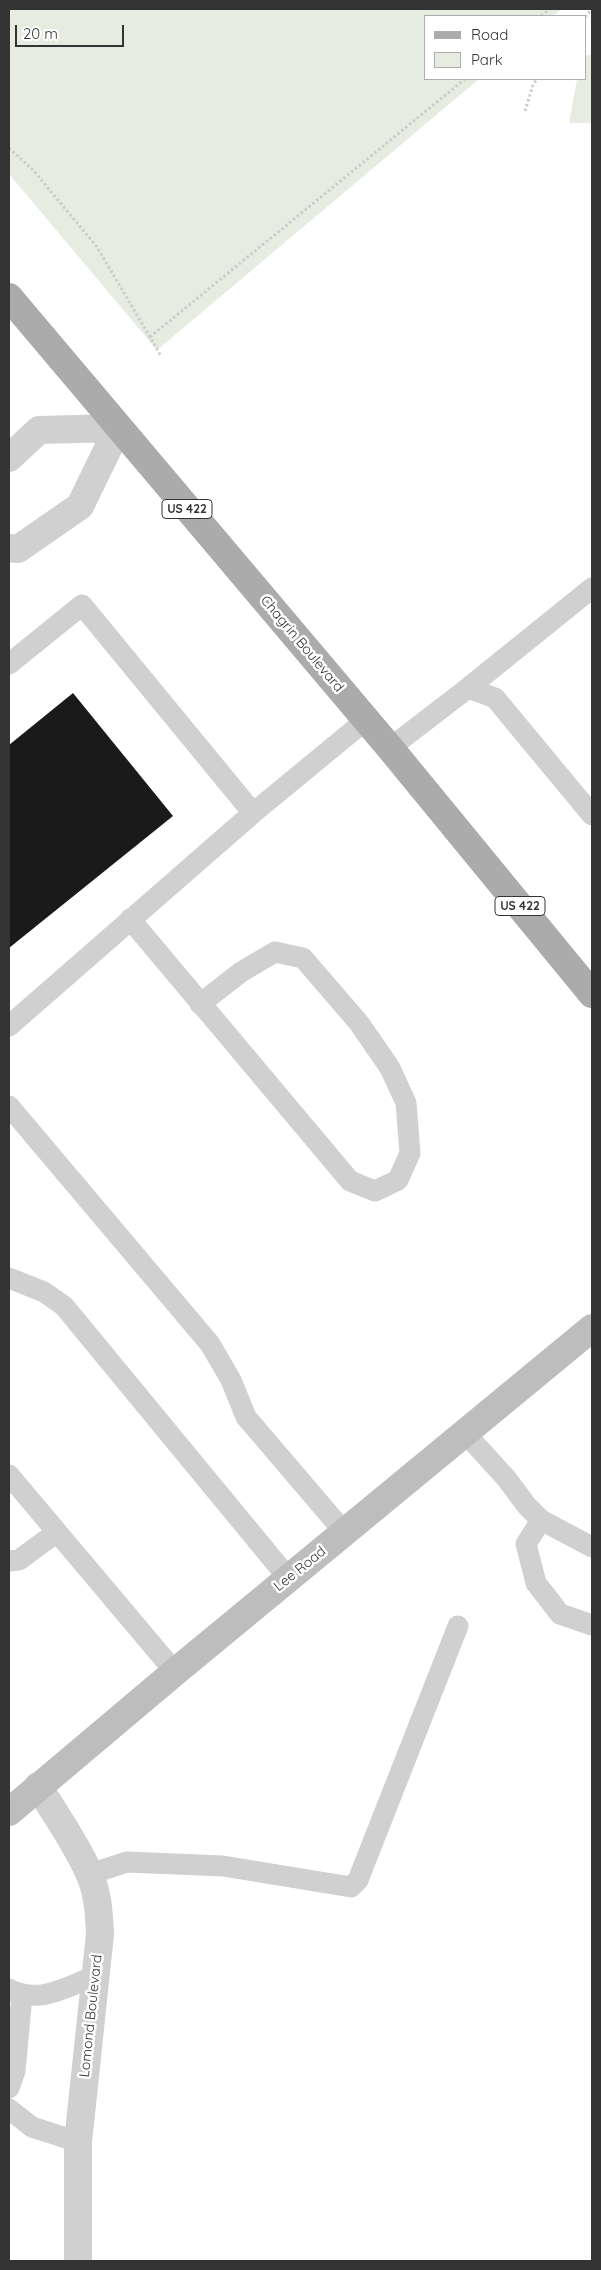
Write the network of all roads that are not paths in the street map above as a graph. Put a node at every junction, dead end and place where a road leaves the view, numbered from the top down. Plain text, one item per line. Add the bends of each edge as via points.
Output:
1 (9, 297) edge
2 (118, 428) junction
3 (9, 458) edge
4 (9, 548) edge
5 (592, 588) edge
6 (9, 664) edge
7 (468, 688) junction
8 (366, 720) junction
9 (390, 748) junction
10 (253, 813) junction
11 (592, 815) edge
12 (130, 919) junction
13 (592, 994) edge
14 (200, 1004) junction
15 (11, 1019) edge
16 (9, 1106) edge
17 (9, 1278) edge
18 (592, 1328) edge
19 (465, 1433) junction
20 (9, 1474) edge
21 (541, 1520) junction
22 (57, 1532) junction
23 (345, 1533) junction
24 (592, 1547) edge
25 (9, 1561) edge
26 (289, 1578) junction
27 (592, 1625) edge
28 (458, 1626) dead end
29 (175, 1672) junction
30 (38, 1786) junction
31 (9, 1812) edge
32 (90, 1874) junction
33 (96, 1976) junction
34 (15, 1992) edge
35 (9, 2088) edge
36 (9, 2109) edge
37 (78, 2142) junction
38 (78, 2261) edge

1 - 2 main road, Chagrin Boulevard / US 422
2 - 3 street via 40,430
2 - 4 street via 80,506 18,549
2 - 8 main road, Chagrin Boulevard / US 422
5 - 7 lane
6 - 10 lane via 82,605
7 - 9 lane
7 - 11 lane via 495,698
8 - 9 main road, Chagrin Boulevard / US 422
8 - 10 lane
9 - 13 main road, Chagrin Boulevard / US 422
10 - 12 lane
12 - 14 lane
12 - 15 lane
14 - 14 lane via 350,1181 375,1191 398,1180 410,1153 406,1103 390,1068 359,1023 303,958 275,952 241,972
16 - 23 lane via 210,1344 231,1380 246,1417
17 - 26 lane via 44,1292 64,1306
18 - 19 main road, Lee Road
19 - 21 lane
19 - 23 main road, Lee Road
20 - 22 lane
21 - 24 lane
21 - 27 lane via 526,1544 536,1583 560,1614
22 - 25 lane via 19,1560
22 - 29 lane
23 - 26 main road, Lee Road
26 - 29 main road, Lee Road
28 - 32 lane via 358,1880 351,1887 223,1866 127,1862
29 - 30 main road, Lee Road
30 - 31 main road, Lee Road
30 - 32 street, Lomond Boulevard
32 - 33 street, Lomond Boulevard via 100,1934
33 - 34 lane via 38,1997
33 - 37 street, Lomond Boulevard
34 - 35 lane via 15,2070
36 - 37 lane via 32,2127
37 - 38 street, Lomond Boulevard

